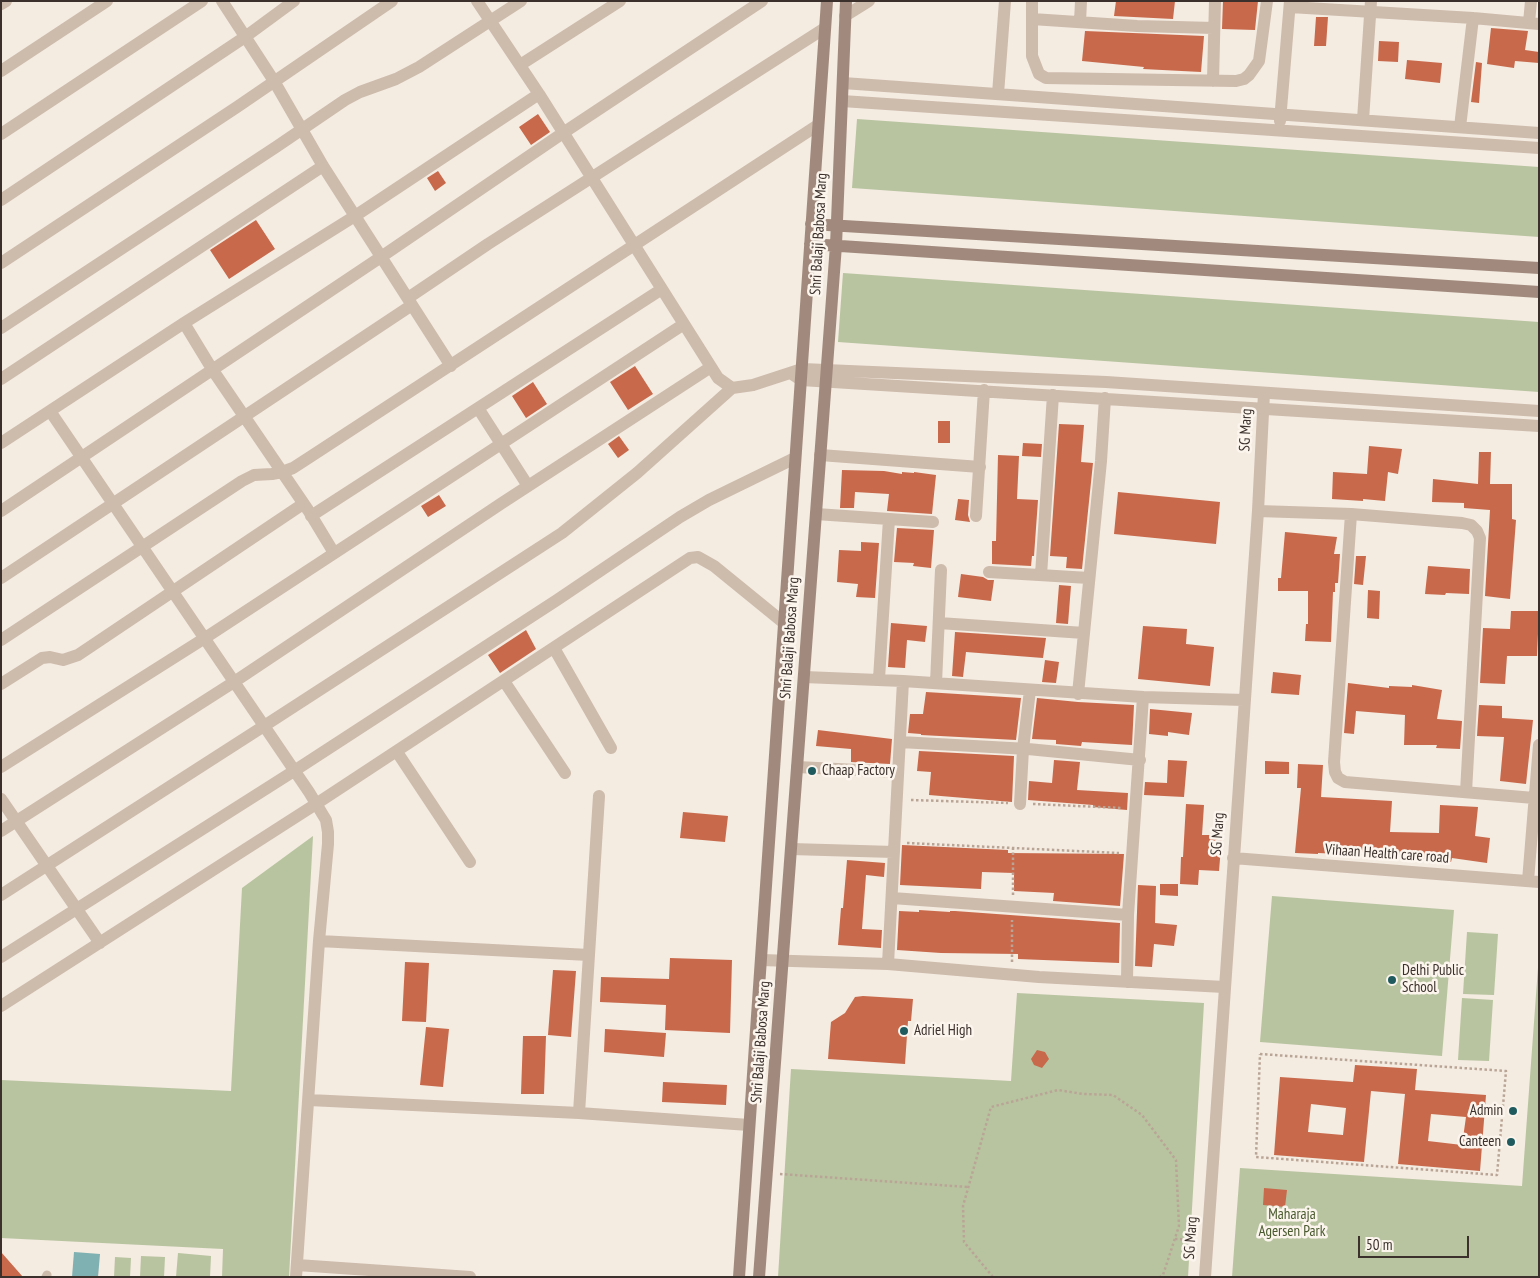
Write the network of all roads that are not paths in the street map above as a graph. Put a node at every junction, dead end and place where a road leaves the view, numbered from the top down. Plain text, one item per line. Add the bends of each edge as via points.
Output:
1 (6, 1) edge
2 (107, 1) edge
3 (202, 1) edge
4 (222, 1) edge
5 (294, 1) edge
6 (392, 1) edge
7 (476, 1) edge
8 (521, 1) edge
9 (620, 1) edge
10 (762, 1) edge
11 (827, 1) edge
12 (846, 1) edge
13 (869, 1) edge
14 (1005, 1) edge
15 (1032, 1) edge
16 (1081, 1) edge
17 (1216, 1) edge
18 (1267, 1) edge
19 (1530, 1) edge
20 (1, 4) edge
21 (1290, 4) edge
22 (1370, 6) edge
23 (845, 16) junction
24 (1473, 18) junction
25 (1032, 19) junction
26 (490, 22) junction
27 (1080, 22) junction
28 (1534, 24) edge
29 (825, 28) junction
30 (1214, 28) junction
31 (245, 37) junction
32 (520, 65) junction
33 (1, 71) edge
34 (274, 81) junction
35 (1213, 81) junction
36 (842, 83) junction
37 (539, 94) junction
38 (998, 94) junction
39 (842, 101) junction
40 (1280, 113) junction
41 (1363, 120) junction
42 (818, 125) junction
43 (1460, 127) junction
44 (301, 130) junction
45 (1279, 130) junction
46 (563, 133) junction
47 (1539, 133) edge
48 (1, 134) edge
49 (1539, 148) edge
50 (323, 166) junction
51 (592, 178) junction
52 (1, 200) edge
53 (355, 216) junction
54 (811, 224) junction
55 (837, 225) junction
56 (810, 244) junction
57 (634, 245) junction
58 (836, 245) junction
59 (381, 257) junction
60 (1, 263) edge
61 (1539, 268) edge
62 (662, 289) junction
63 (1539, 292) edge
64 (410, 302) junction
65 (184, 323) junction
66 (684, 324) junction
67 (1, 328) edge
68 (450, 366) junction
69 (712, 367) junction
70 (212, 369) junction
71 (798, 374) junction
72 (826, 376) junction
73 (1, 379) edge
74 (732, 388) junction
75 (984, 390) junction
76 (1264, 393) junction
77 (1053, 395) junction
78 (1104, 398) junction
79 (478, 408) junction
80 (1263, 409) junction
81 (50, 411) junction
82 (1539, 411) edge
83 (244, 417) junction
84 (1539, 426) edge
85 (501, 443) junction
86 (1, 444) edge
87 (820, 455) junction
88 (82, 456) junction
89 (795, 458) junction
90 (980, 466) junction
91 (282, 472) junction
92 (528, 486) junction
93 (114, 504) junction
94 (303, 504) junction
95 (1, 511) edge
96 (1258, 511) junction
97 (816, 514) junction
98 (1351, 514) junction
99 (311, 516) junction
100 (976, 516) dead end
101 (889, 519) junction
102 (934, 522) dead end
103 (144, 547) junction
104 (334, 553) junction
105 (941, 570) dead end
106 (988, 572) dead end
107 (1041, 575) junction
108 (1, 578) edge
109 (1089, 578) junction
110 (173, 592) junction
111 (784, 623) junction
112 (939, 623) junction
113 (1084, 633) junction
114 (205, 638) junction
115 (1, 640) edge
116 (554, 648) junction
117 (804, 677) junction
118 (879, 679) junction
119 (504, 680) junction
120 (902, 681) junction
121 (234, 682) junction
122 (936, 683) junction
123 (1, 684) edge
124 (1030, 690) junction
125 (1078, 694) junction
126 (1143, 698) junction
127 (1244, 700) junction
128 (264, 726) junction
129 (900, 742) junction
130 (1539, 745) edge
131 (611, 748) dead end
132 (1023, 749) junction
133 (397, 752) junction
134 (1140, 760) junction
135 (1, 766) edge
136 (797, 767) junction
137 (294, 772) junction
138 (897, 772) junction
139 (565, 773) dead end
140 (1466, 792) junction
141 (599, 796) dead end
142 (1534, 798) junction
143 (1, 799) edge
144 (316, 804) junction
145 (1020, 804) dead end
146 (17, 821) junction
147 (1, 831) edge
148 (894, 847) junction
149 (791, 849) junction
150 (1233, 858) junction
151 (470, 862) dead end
152 (47, 865) junction
153 (1533, 881) edge
154 (1, 895) edge
155 (892, 898) junction
156 (78, 909) junction
157 (1128, 915) junction
158 (318, 941) junction
159 (100, 943) junction
160 (589, 955) junction
161 (1, 957) edge
162 (761, 960) junction
163 (783, 961) junction
164 (888, 964) junction
165 (1127, 982) junction
166 (1224, 987) junction
167 (1, 1006) edge
168 (309, 1100) junction
169 (579, 1113) junction
170 (749, 1125) junction
171 (297, 1271) edge
172 (400, 1274) edge
173 (470, 1277) edge
174 (739, 1277) edge
175 (759, 1277) edge
176 (1205, 1277) edge

1 - 20 street
2 - 33 street
3 - 48 street
4 - 31 street
5 - 31 street
6 - 34 street
7 - 26 street
8 - 26 street
9 - 32 street
10 - 46 street
11 - 29 street, Shri Balaji Babosa Marg
12 - 23 street, Shri Balaji Babosa Marg
13 - 23 street
14 - 38 street
15 - 25 street
16 - 27 street
17 - 30 street
18 - 35 street via 1259,61 1254,69 1244,79
19 - 28 street
21 - 22 street
21 - 40 street
22 - 24 street
22 - 41 street
23 - 36 street, Shri Balaji Babosa Marg
24 - 28 street
24 - 43 street
25 - 27 street
25 - 35 street via 1032,56 1039,74 1046,78
26 - 32 street
26 - 44 street via 419,67 360,92
27 - 30 street
29 - 42 street, Shri Balaji Babosa Marg
29 - 51 street
30 - 35 street
31 - 34 street
31 - 52 street
32 - 37 street
34 - 44 street
34 - 60 street
36 - 38 street
36 - 39 street, Shri Balaji Babosa Marg
37 - 46 street
37 - 53 street
38 - 40 street
39 - 45 street
39 - 55 street, Shri Balaji Babosa Marg
40 - 41 street
40 - 45 street
41 - 43 street
42 - 54 street, Shri Balaji Babosa Marg
42 - 57 street
43 - 47 street
44 - 50 street
44 - 67 street
45 - 49 street
46 - 51 street
46 - 59 street
50 - 53 street
50 - 73 street
51 - 57 street
51 - 64 street
53 - 59 street
53 - 65 street
54 - 55 street
54 - 56 street, Shri Balaji Babosa Marg
55 - 58 street, Shri Balaji Babosa Marg
55 - 61 street
56 - 58 street
56 - 71 street, Shri Balaji Babosa Marg
57 - 62 street
57 - 68 street
58 - 63 street
58 - 72 street, Shri Balaji Babosa Marg
59 - 64 street
59 - 70 street
62 - 66 street
62 - 79 street
64 - 68 street
64 - 83 street
65 - 70 street
65 - 81 street
66 - 69 street
66 - 85 street
68 - 91 street via 294,468
69 - 74 street via 718,378
69 - 92 street
70 - 83 street
70 - 88 street
71 - 72 street
71 - 74 street
71 - 89 street, Shri Balaji Babosa Marg
72 - 75 street
72 - 76 street via 1106,382
72 - 87 street, Shri Balaji Babosa Marg
74 - 128 street via 637,473 562,533
75 - 77 street
75 - 90 street
76 - 80 street, SG Marg
76 - 82 street
77 - 78 street
77 - 107 street
78 - 80 street
78 - 109 street
79 - 85 street
79 - 99 street
80 - 84 street
80 - 96 street, SG Marg
81 - 86 street
81 - 88 street
83 - 91 street
83 - 93 street
85 - 92 street
85 - 104 street
87 - 90 street
87 - 97 street, Shri Balaji Babosa Marg
88 - 93 street
88 - 95 street
89 - 111 street, Shri Balaji Babosa Marg
89 - 137 street via 680,517
90 - 100 street
91 - 94 street
91 - 103 street via 254,475
92 - 121 street
93 - 103 street
93 - 108 street
94 - 99 street
94 - 110 street
96 - 98 street
96 - 127 street, SG Marg
97 - 101 street
97 - 117 street, Shri Balaji Babosa Marg
98 - 140 street via 1462,523 1471,525 1480,538
98 - 140 street via 1335,772 1345,782
99 - 104 street
101 - 102 street
101 - 118 street
103 - 110 street
103 - 115 street
104 - 114 street
105 - 112 street
106 - 107 street
107 - 109 street
109 - 113 street
110 - 114 street
110 - 123 street via 78,655 63,660 42,658
111 - 116 street via 714,566 698,557 690,558
111 - 162 street, Shri Balaji Babosa Marg
112 - 113 street
112 - 122 street
113 - 125 street
114 - 121 street
114 - 135 street
116 - 119 street
116 - 131 street
117 - 118 street
117 - 136 street, Shri Balaji Babosa Marg
118 - 120 street
119 - 133 street
119 - 139 street
120 - 122 street
120 - 129 street
121 - 128 street
121 - 146 street
122 - 124 street
124 - 125 street
124 - 132 street
125 - 126 street
126 - 127 street
126 - 134 street
127 - 150 street, SG Marg
128 - 137 street
128 - 152 street
129 - 132 street
129 - 138 street
130 - 142 street
132 - 134 street
132 - 145 street
133 - 144 street
133 - 151 street
134 - 157 street
136 - 138 street
136 - 149 street, Shri Balaji Babosa Marg
137 - 144 street
137 - 156 street
138 - 148 street
140 - 142 street
141 - 160 street
142 - 153 street
143 - 146 street
144 - 158 street via 326,820 328,832
144 - 159 street
146 - 147 street
146 - 152 street
148 - 149 street
148 - 155 street
149 - 163 street, Shri Balaji Babosa Marg
150 - 153 street, Vihaan Health care road
150 - 166 street, SG Marg
152 - 154 street
152 - 156 street
155 - 157 street
155 - 164 street
156 - 159 street
156 - 161 street
157 - 165 street
158 - 160 street
158 - 168 street
159 - 167 street
160 - 169 street
162 - 163 street
162 - 170 street, Shri Balaji Babosa Marg
163 - 164 street
163 - 175 street, Shri Balaji Babosa Marg
164 - 165 street
165 - 166 street
166 - 176 street, SG Marg
168 - 169 street
168 - 171 street
169 - 170 street
170 - 174 street, Shri Balaji Babosa Marg
171 - 172 street
172 - 173 street

